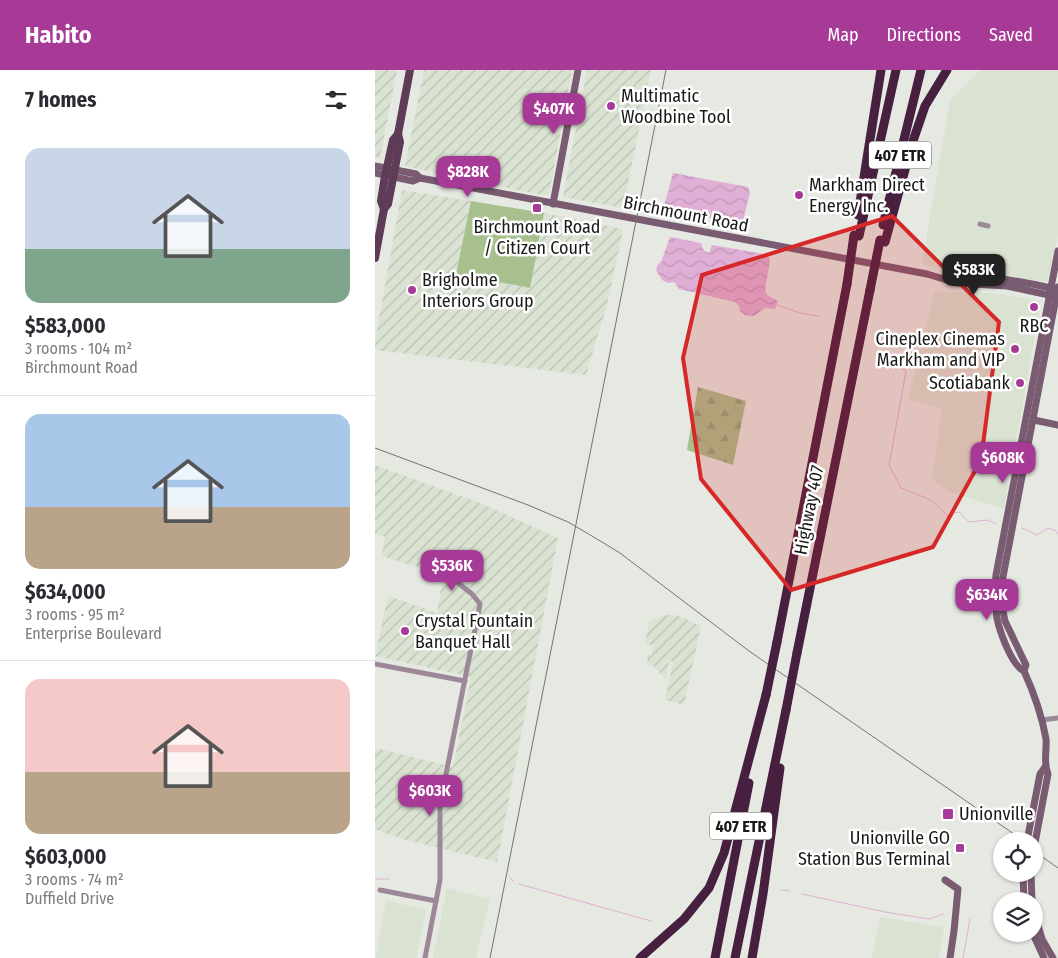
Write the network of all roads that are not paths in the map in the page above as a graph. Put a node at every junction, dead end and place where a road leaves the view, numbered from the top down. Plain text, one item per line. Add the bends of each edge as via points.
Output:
1 (410, 70) edge
2 (578, 70) edge
3 (881, 70) edge
4 (896, 70) edge
5 (921, 70) edge
6 (947, 70) edge
7 (375, 166) edge
8 (375, 173) edge
9 (390, 173) junction
10 (553, 204) junction
11 (980, 224) dead end
12 (987, 226) dead end
13 (857, 236) junction
14 (882, 241) junction
15 (1058, 251) edge
16 (375, 258) edge
17 (1055, 292) edge
18 (1030, 419) junction
19 (1058, 425) edge
20 (439, 568) dead end
21 (375, 664) edge
22 (465, 681) junction
23 (767, 694) junction
24 (786, 710) junction
25 (1058, 718) edge
26 (1041, 720) junction
27 (1045, 767) junction
28 (1029, 832) edge
29 (1037, 832) edge
30 (945, 880) dead end
31 (380, 890) dead end
32 (436, 900) junction
33 (1043, 939) edge
34 (1037, 942) edge
35 (425, 958) edge
36 (640, 958) edge
37 (715, 958) edge
38 (735, 958) edge
39 (753, 958) edge
40 (950, 958) edge
41 (1044, 958) edge
42 (1053, 958) edge

1 - 9 main road via 398,134 393,140
2 - 10 main road
3 - 13 highway
4 - 13 highway, Highway 407 / 407 ETR
5 - 14 highway, Highway 407 / 407 ETR
6 - 14 highway via 925,106
7 - 9 main road, Birchmount Road
8 - 9 main road, Birchmount Road
9 - 10 main road, Birchmount Road via 413,181 419,178
9 - 16 main road via 388,204 384,209
10 - 17 main road, Birchmount Road via 946,279 1007,280
11 - 12 street
13 - 23 highway, Highway 407 / 407 ETR, bridge
14 - 24 highway, Highway 407 / 407 ETR, bridge
15 - 17 main road
17 - 18 main road
18 - 19 main road
18 - 26 main road via 1002,582 1002,606 1005,621 1026,665 1025,671
20 - 22 street via 480,604
21 - 22 street
22 - 32 street via 440,808 441,869
23 - 36 highway via 724,853 709,888 684,919
23 - 37 highway, Highway 407 / 407 ETR
24 - 38 highway, Highway 407 / 407 ETR
24 - 39 highway
25 - 26 street
26 - 27 main road via 1046,741
27 - 28 main road via 1040,774
27 - 29 main road via 1048,774
30 - 40 main road via 957,889
31 - 32 street
32 - 35 street
33 - 42 main road
34 - 41 main road

